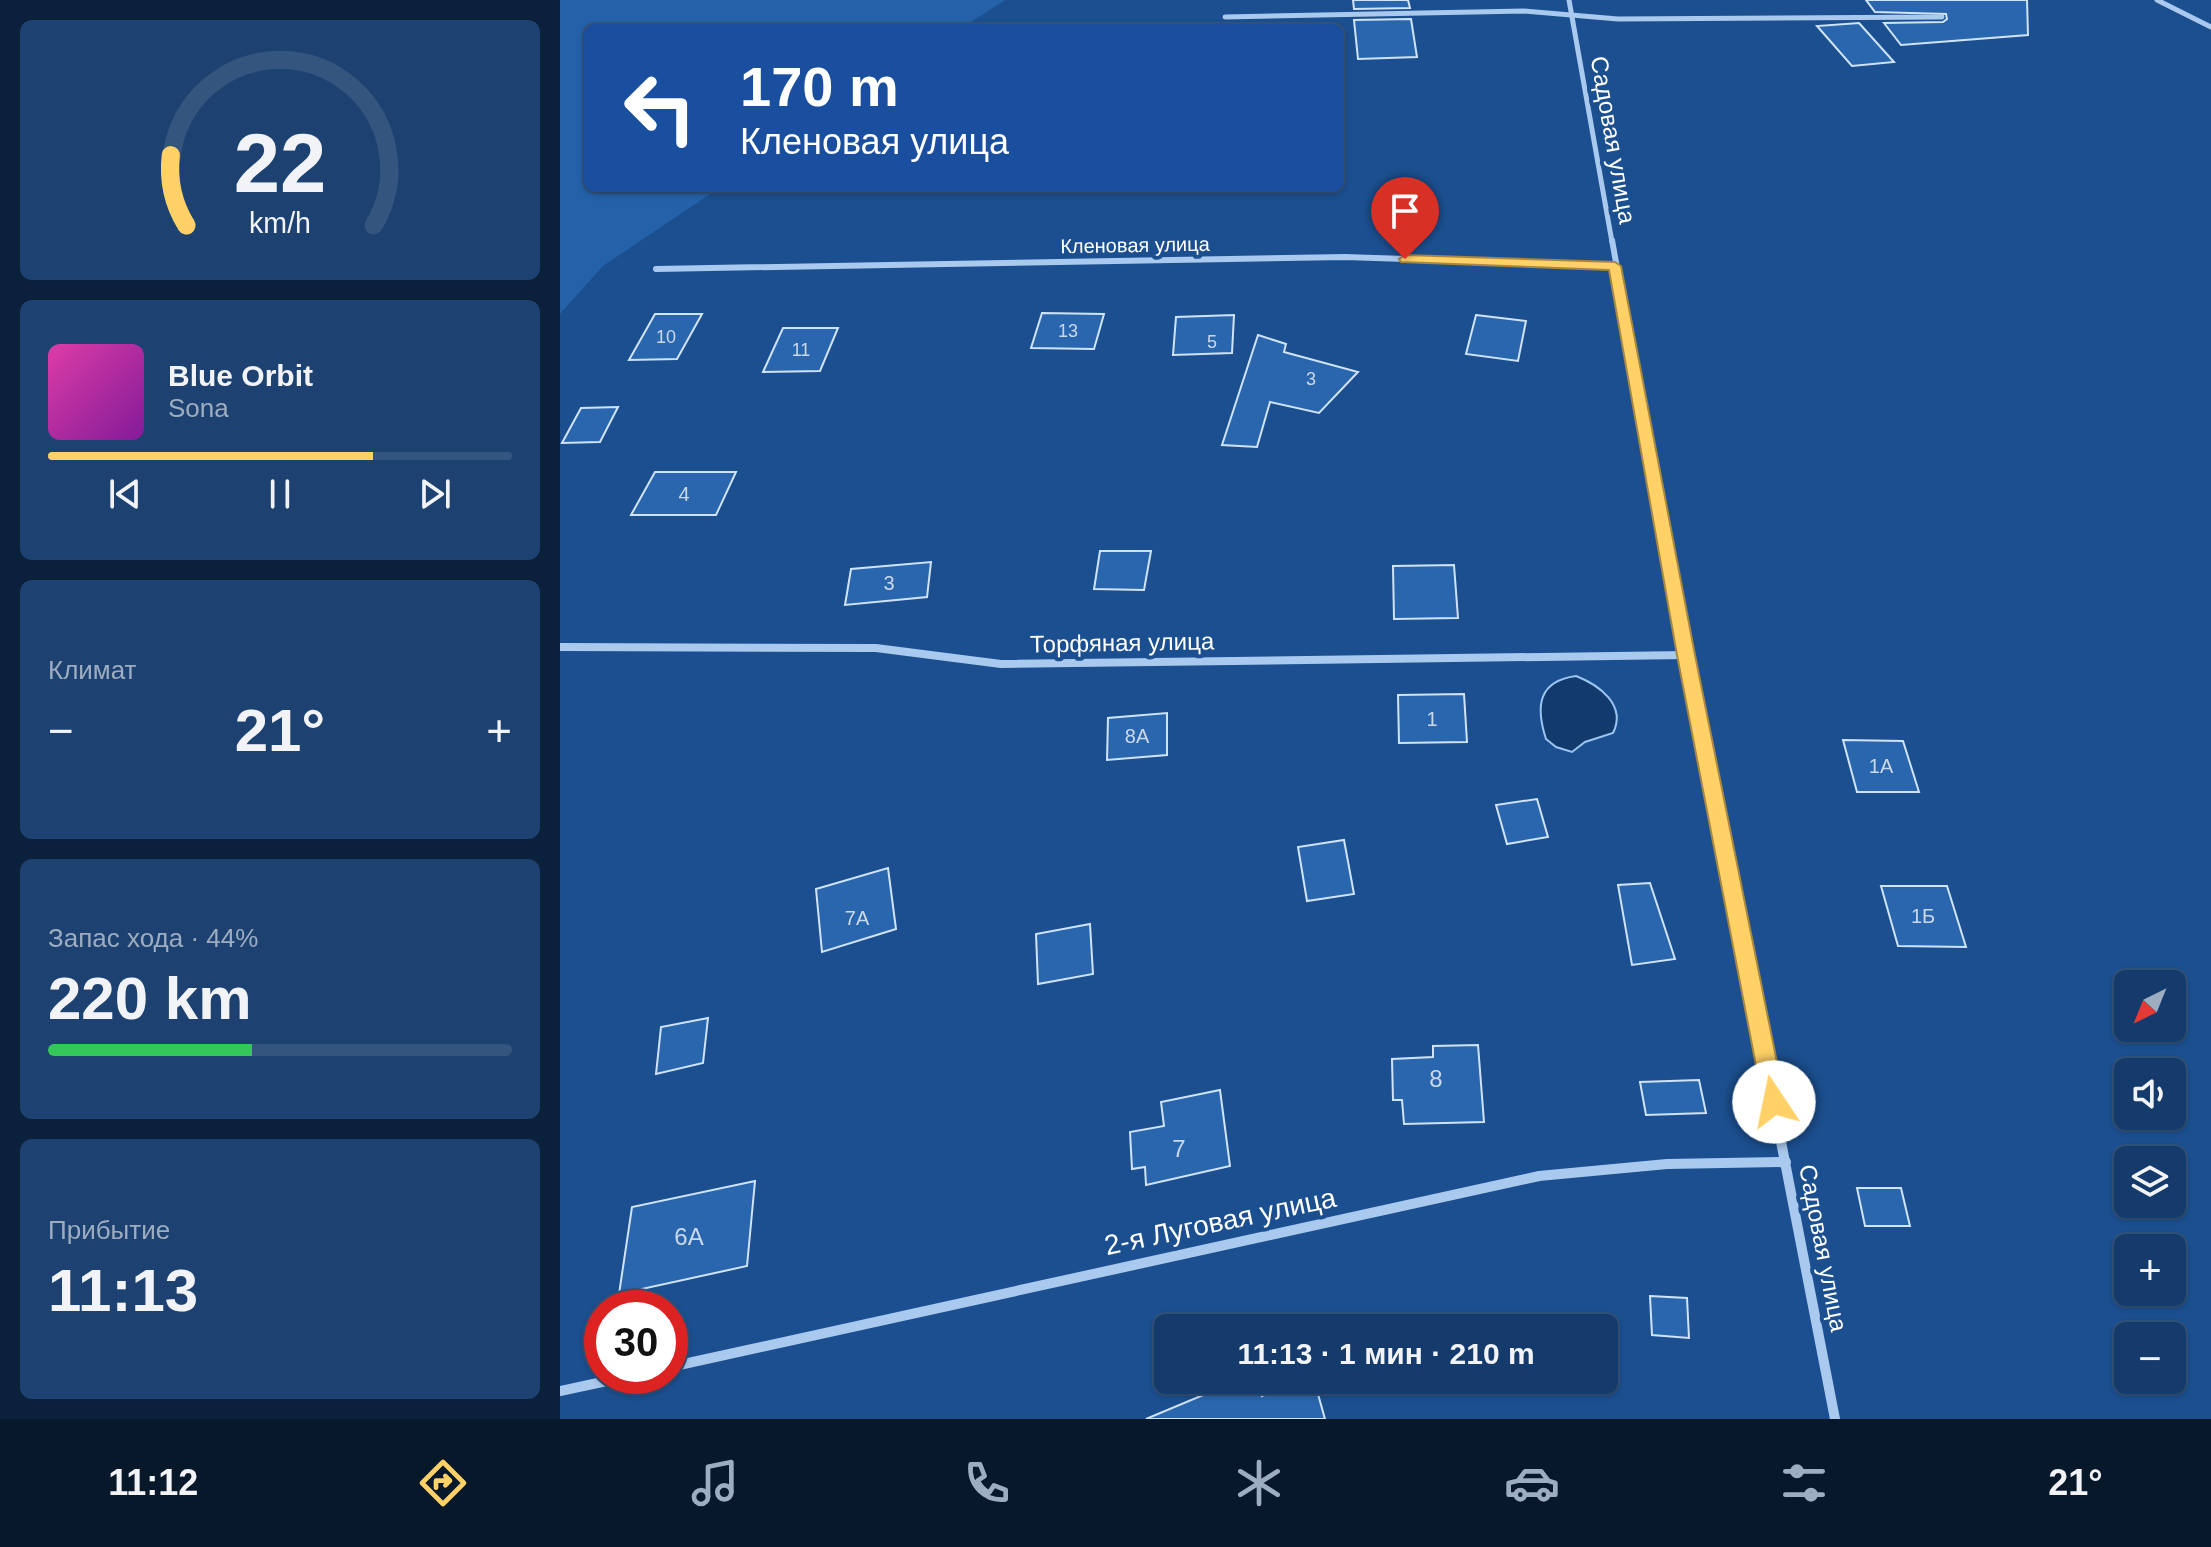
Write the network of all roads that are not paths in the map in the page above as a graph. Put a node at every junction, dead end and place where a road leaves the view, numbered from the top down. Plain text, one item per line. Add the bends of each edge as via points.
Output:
1 (1569, 0) edge
2 (2157, 0) edge
3 (1572, 15) junction
4 (1225, 17) dead end
5 (1942, 17) dead end
6 (2211, 27) edge
7 (1615, 266) junction
8 (656, 269) dead end
9 (560, 647) edge
10 (1686, 655) junction
11 (1786, 1162) junction
12 (688, 1363) edge
13 (584, 1386) edge
14 (560, 1391) edge
15 (1835, 1419) edge

1 - 3 street, Садовая улица
2 - 6 street
3 - 4 street via 1524,11
3 - 5 street
3 - 7 street, Садовая улица
7 - 8 street, Кленовая улица via 1345,257
7 - 10 street, Садовая улица
9 - 10 street, Торфяная улица via 876,648 1001,664
10 - 11 street, Садовая улица
11 - 12 street, 2-я Луговая улица via 1667,1164 1539,1176
11 - 15 street, Садовая улица
13 - 14 street

